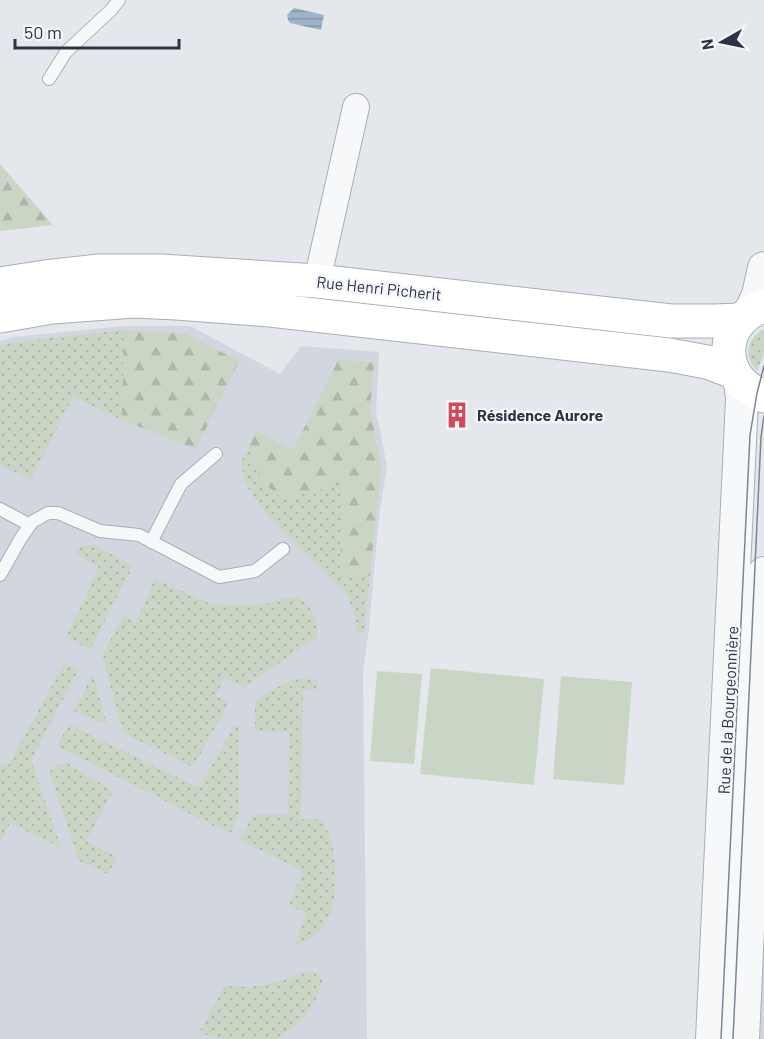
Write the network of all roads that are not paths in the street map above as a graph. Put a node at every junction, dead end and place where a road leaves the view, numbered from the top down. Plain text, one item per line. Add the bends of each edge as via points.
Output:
1 (119, 0) edge
2 (49, 79) dead end
3 (356, 107) dead end
4 (764, 268) edge
5 (317, 281) junction
6 (11, 298) edge
7 (752, 313) edge
8 (746, 383) edge
9 (216, 454) dead end
10 (0, 509) edge
11 (30, 525) junction
12 (151, 542) junction
13 (283, 549) dead end
14 (764, 573) edge
15 (0, 575) edge
16 (712, 1039) edge
17 (743, 1039) edge

1 - 2 lane via 66,52
3 - 5 street
4 - 7 street
5 - 6 main road, Rue Henri Picherit via 99,271
5 - 7 main road, Rue Henri Picherit via 670,321 714,321
6 - 8 main road, Rue Henri Picherit via 52,307 134,301 270,310 669,355 706,362
7 - 8 main road via 734,329 729,345 730,361
8 - 16 street, Rue de la Bourgeonnière via 742,399
9 - 12 lane via 181,484
10 - 11 lane
11 - 12 lane via 48,513 58,513 100,531 139,535
11 - 15 lane
12 - 13 lane via 219,578 255,571
14 - 17 street, Rue de la Bourgeonnière via 755,948

